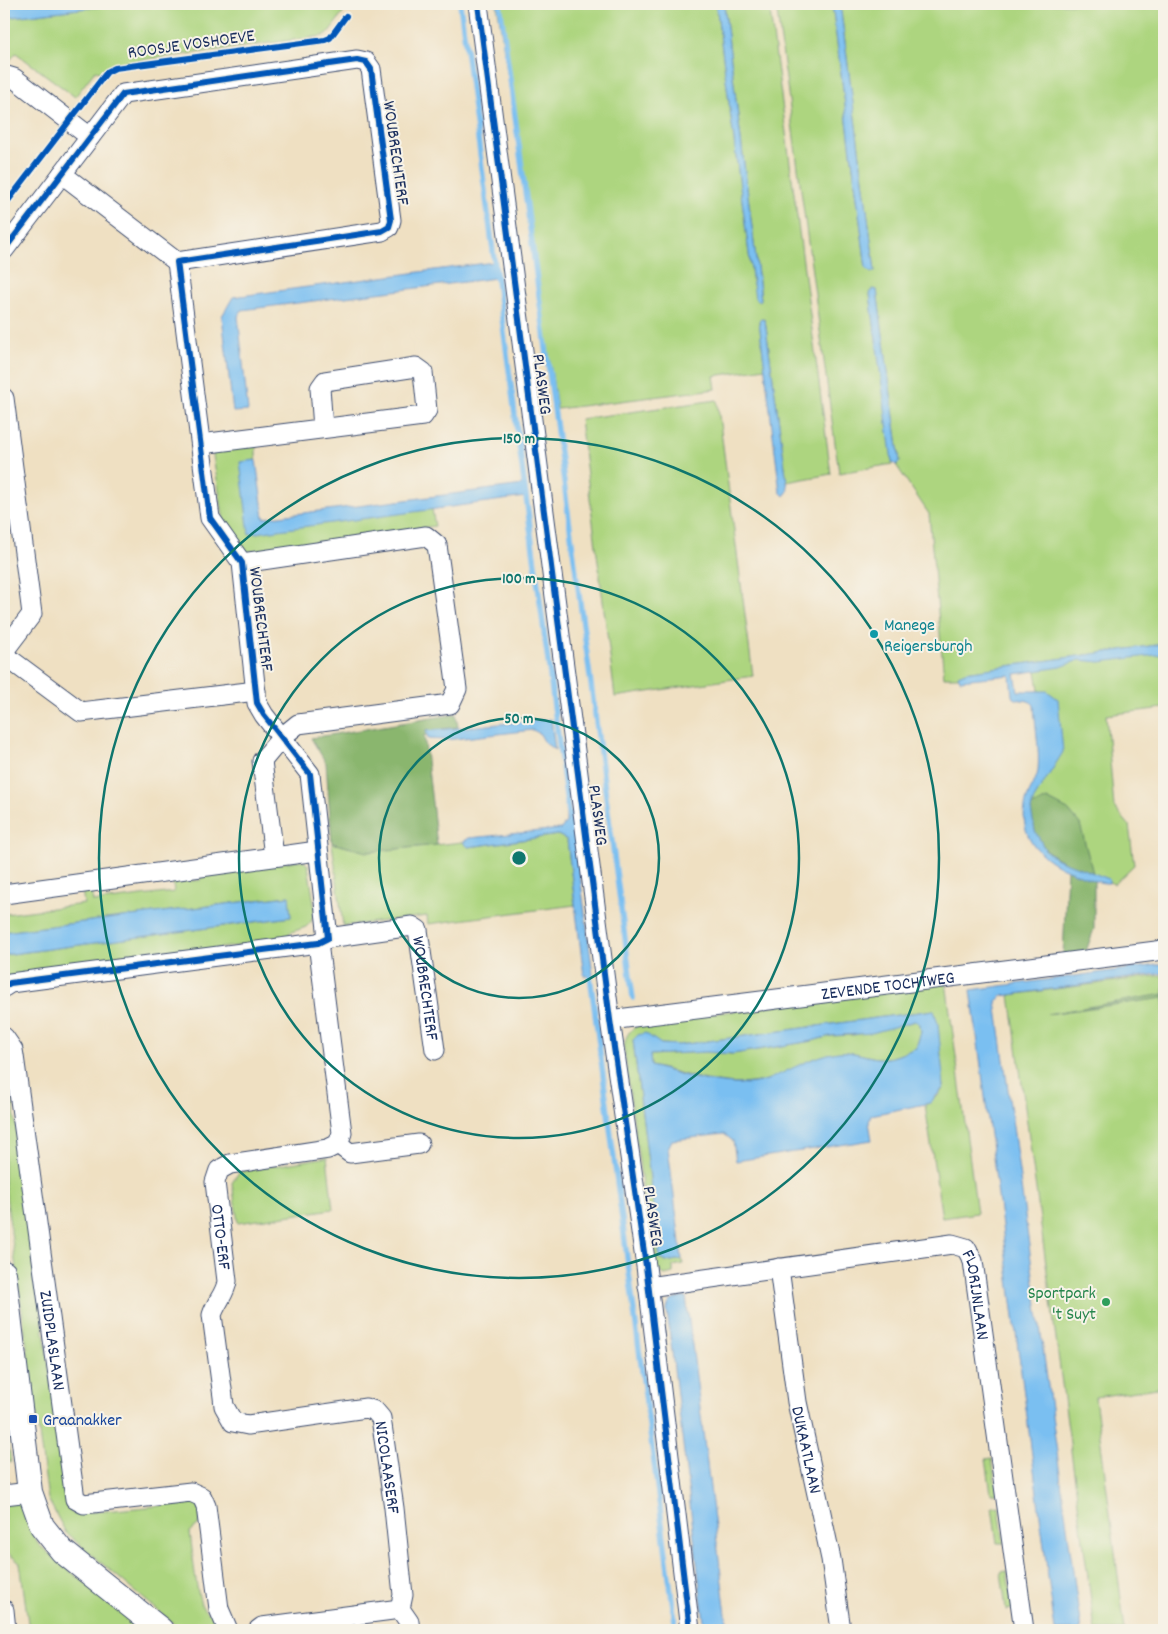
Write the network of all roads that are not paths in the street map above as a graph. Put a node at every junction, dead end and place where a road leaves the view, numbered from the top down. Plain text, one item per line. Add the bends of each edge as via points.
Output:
1 (478, 4) edge
2 (4, 75) edge
3 (90, 137) junction
4 (62, 174) junction
5 (4, 250) edge
6 (177, 262) junction
7 (4, 398) edge
8 (323, 428) junction
9 (201, 444) junction
10 (12, 527) edge
11 (242, 563) junction
12 (4, 653) edge
13 (256, 691) junction
14 (282, 737) junction
15 (317, 851) junction
16 (274, 856) junction
17 (4, 894) edge
18 (323, 941) junction
19 (1164, 950) edge
20 (4, 987) edge
21 (610, 1020) junction
22 (4, 1037) edge
23 (435, 1050) dead end
24 (338, 1144) junction
25 (419, 1144) dead end
26 (779, 1268) junction
27 (4, 1273) edge
28 (648, 1287) junction
29 (233, 1422) joint
30 (30, 1492) junction
31 (4, 1495) edge
32 (400, 1609) junction
33 (4, 1610) edge
34 (6, 1630) edge
35 (161, 1630) edge
36 (228, 1630) edge
37 (258, 1630) edge
38 (410, 1630) edge
39 (690, 1630) edge
40 (841, 1630) edge
41 (1024, 1630) edge

1 - 21 street, PLASWEG
2 - 3 street via 14,78
3 - 4 street
3 - 6 street, WOUBRECHTERF via 117,100 130,92 357,60 366,62 371,69 391,220 389,227 382,232
4 - 5 street
4 - 6 street
6 - 9 street, WOUBRECHTERF
7 - 10 street
8 - 8 street via 320,388 326,381 416,367 423,372 427,410 422,416
8 - 9 street
9 - 11 street, WOUBRECHTERF via 210,518
10 - 12 street via 32,614
11 - 13 street, WOUBRECHTERF
11 - 14 street, WOUBRECHTERF via 426,536 437,545 458,689 450,704 298,724
12 - 13 street, WOUBRECHTERF via 81,712
13 - 14 street, WOUBRECHTERF via 257,703 264,716
14 - 15 street, WOUBRECHTERF via 310,774
14 - 16 street, WOUBRECHTERF via 262,761
15 - 16 street
15 - 18 street, WOUBRECHTERF
16 - 17 street
18 - 20 street, WOUBRECHTERF via 10,983
18 - 23 street, WOUBRECHTERF via 412,926 418,930
18 - 24 street via 342,1133
19 - 21 street, ZEVENDE TOCHTWEG
21 - 28 street, PLASWEG
22 - 36 street, ZUIDPLASLAAN via 14,1056 75,1499 84,1504 191,1492 202,1497 206,1506 219,1609
24 - 25 street via 350,1152
24 - 29 street, OTTO-ERF via 328,1149 230,1164 219,1170 215,1182 227,1281 212,1316 224,1406
26 - 28 street, FLORIJNLAAN
26 - 40 street, DUKAATLAAN via 797,1402 831,1559
26 - 41 street, FLORIJNLAAN via 952,1244 966,1248 973,1261
27 - 30 street
28 - 39 street, PLASWEG
29 - 32 street, NICOLAASERF via 248,1425 366,1408 375,1411 381,1418 394,1508 402,1595
30 - 31 street
30 - 35 street via 42,1526 62,1551
32 - 37 street
32 - 38 street, NICOLAASERF via 409,1622
33 - 34 street

